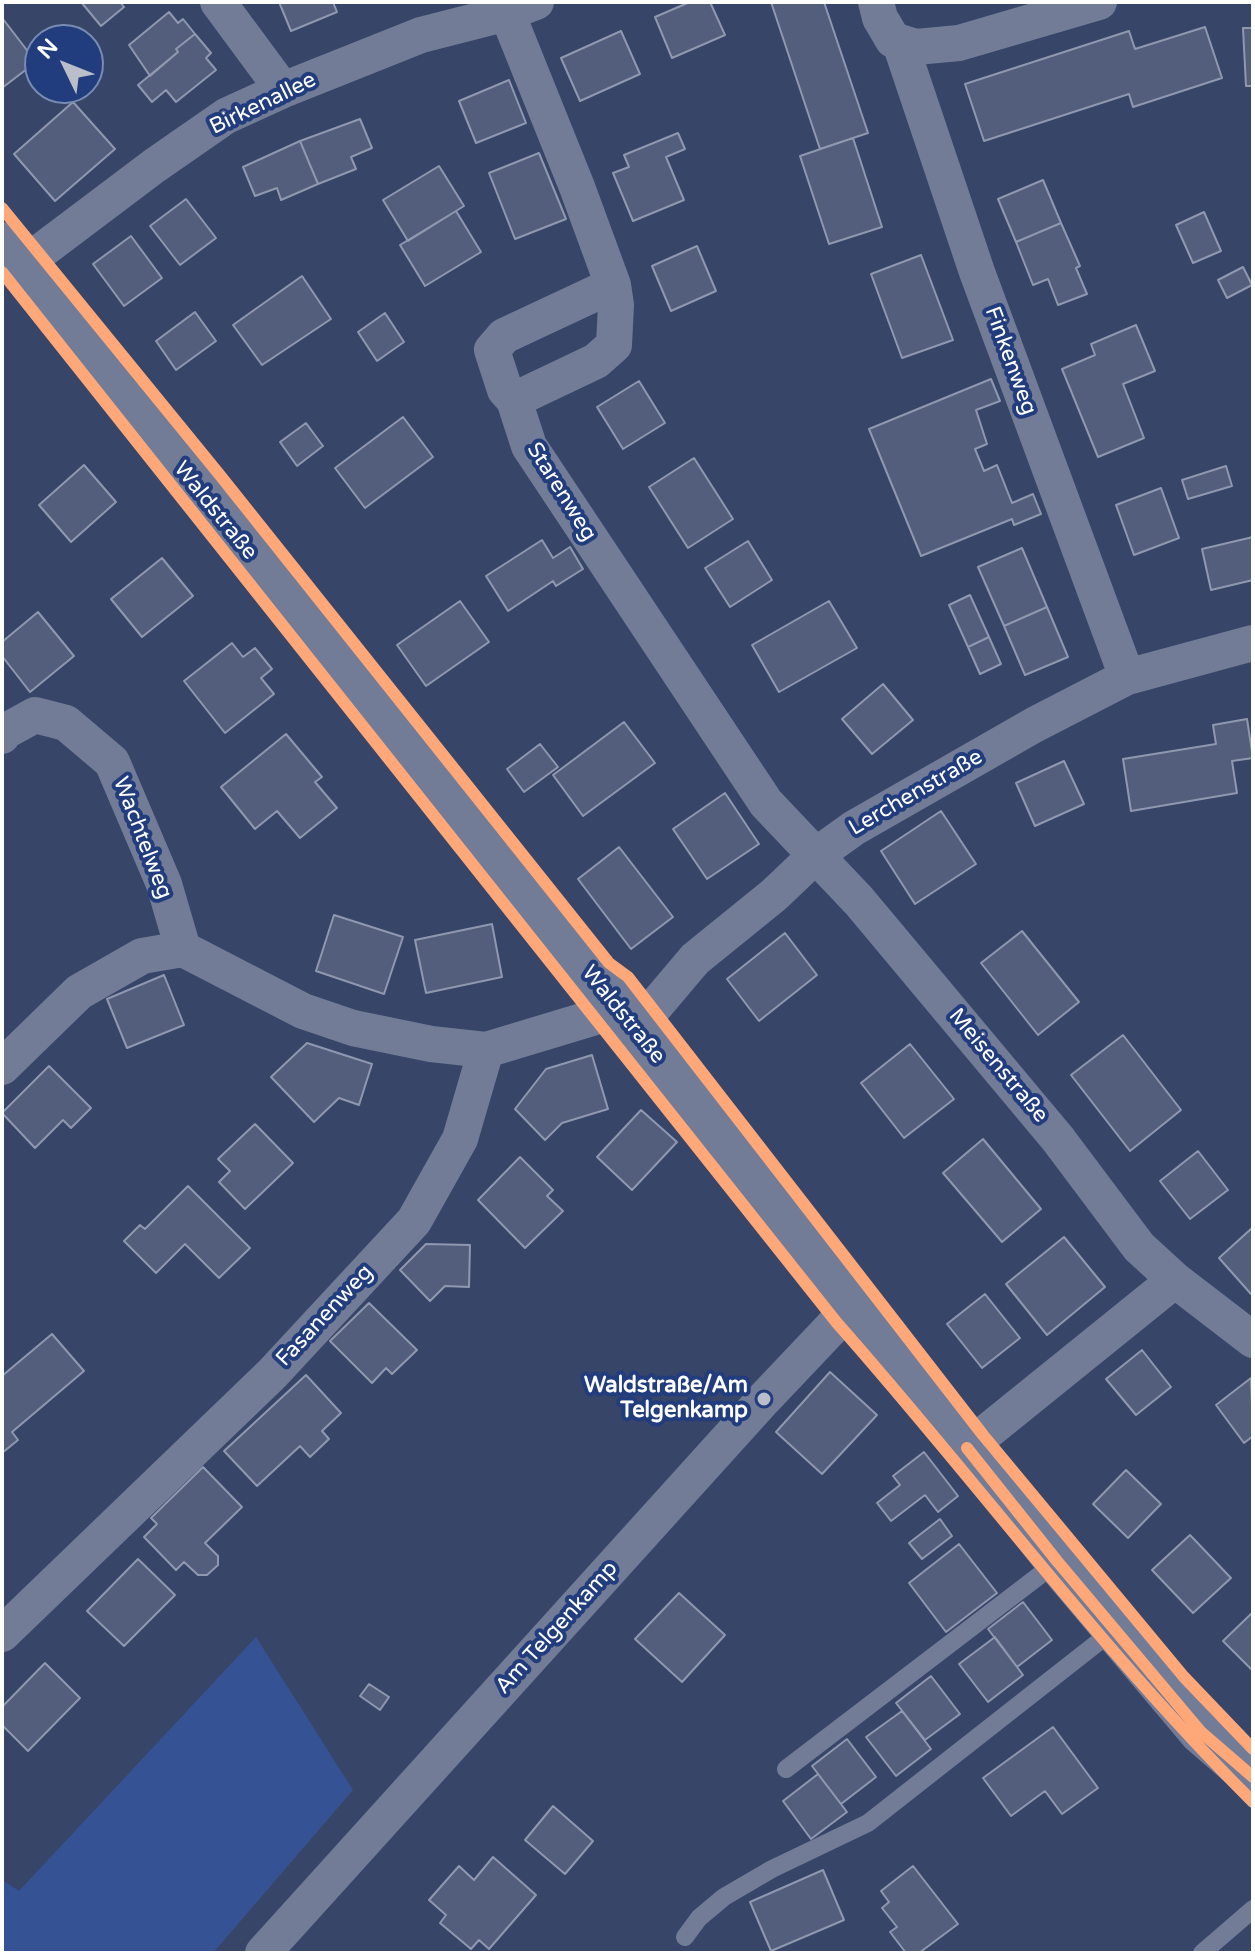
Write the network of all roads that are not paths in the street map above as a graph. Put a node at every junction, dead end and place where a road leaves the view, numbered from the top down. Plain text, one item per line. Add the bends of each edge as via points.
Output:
1 (876, 2) edge
2 (1099, 2) edge
3 (224, 6) edge
4 (522, 7) edge
5 (900, 43) junction
6 (283, 90) junction
7 (11, 255) edge
8 (613, 285) junction
9 (514, 400) junction
10 (1253, 643) edge
11 (1127, 677) junction
12 (2, 736) edge
13 (815, 856) junction
14 (183, 949) junction
15 (625, 1017) junction
16 (486, 1050) junction
17 (2, 1067) edge
18 (1175, 1280) junction
19 (853, 1305) junction
20 (1253, 1340) edge
21 (967, 1448) junction
22 (1057, 1561) junction
23 (1115, 1629) junction
24 (2, 1634) edge
25 (786, 1769) dead end
26 (1253, 1777) edge
27 (1253, 1909) edge
28 (685, 1937) dead end
29 (263, 1953) edge
30 (1202, 1953) edge

1 - 5 street via 880,18
2 - 5 street via 959,43
3 - 6 street
4 - 6 street, Birkenallee via 421,35
4 - 8 street
5 - 11 street, Finkenweg via 977,272
6 - 7 street, Birkenallee via 226,116
7 - 15 street, Waldstraße
8 - 9 street via 614,345 596,361
8 - 9 street, Starenweg via 504,336 492,350 505,390
9 - 13 street, Starenweg via 529,446 766,803
10 - 11 street, Lerchenstraße
11 - 13 street, Lerchenstraße via 854,828
12 - 14 street, Wachtelweg via 35,715 66,723 112,762 164,884
13 - 15 street, Lerchenstraße
13 - 18 street, Meisenstraße via 859,901 1058,1139 1139,1247
14 - 16 street via 303,1011 353,1028
14 - 17 street via 142,956 79,992
15 - 16 street via 592,1018
15 - 19 street, Waldstraße
16 - 24 street, Fasanenweg via 460,1139 414,1221 272,1374
18 - 20 street, Meisenstraße
18 - 21 street
19 - 21 street, Waldstraße
19 - 29 street, Am Telgenkamp
21 - 22 street, Waldstraße
22 - 23 street, Waldstraße
22 - 25 lane
23 - 26 street, Waldstraße via 1201,1732
23 - 28 lane via 868,1823 724,1897
27 - 30 lane

